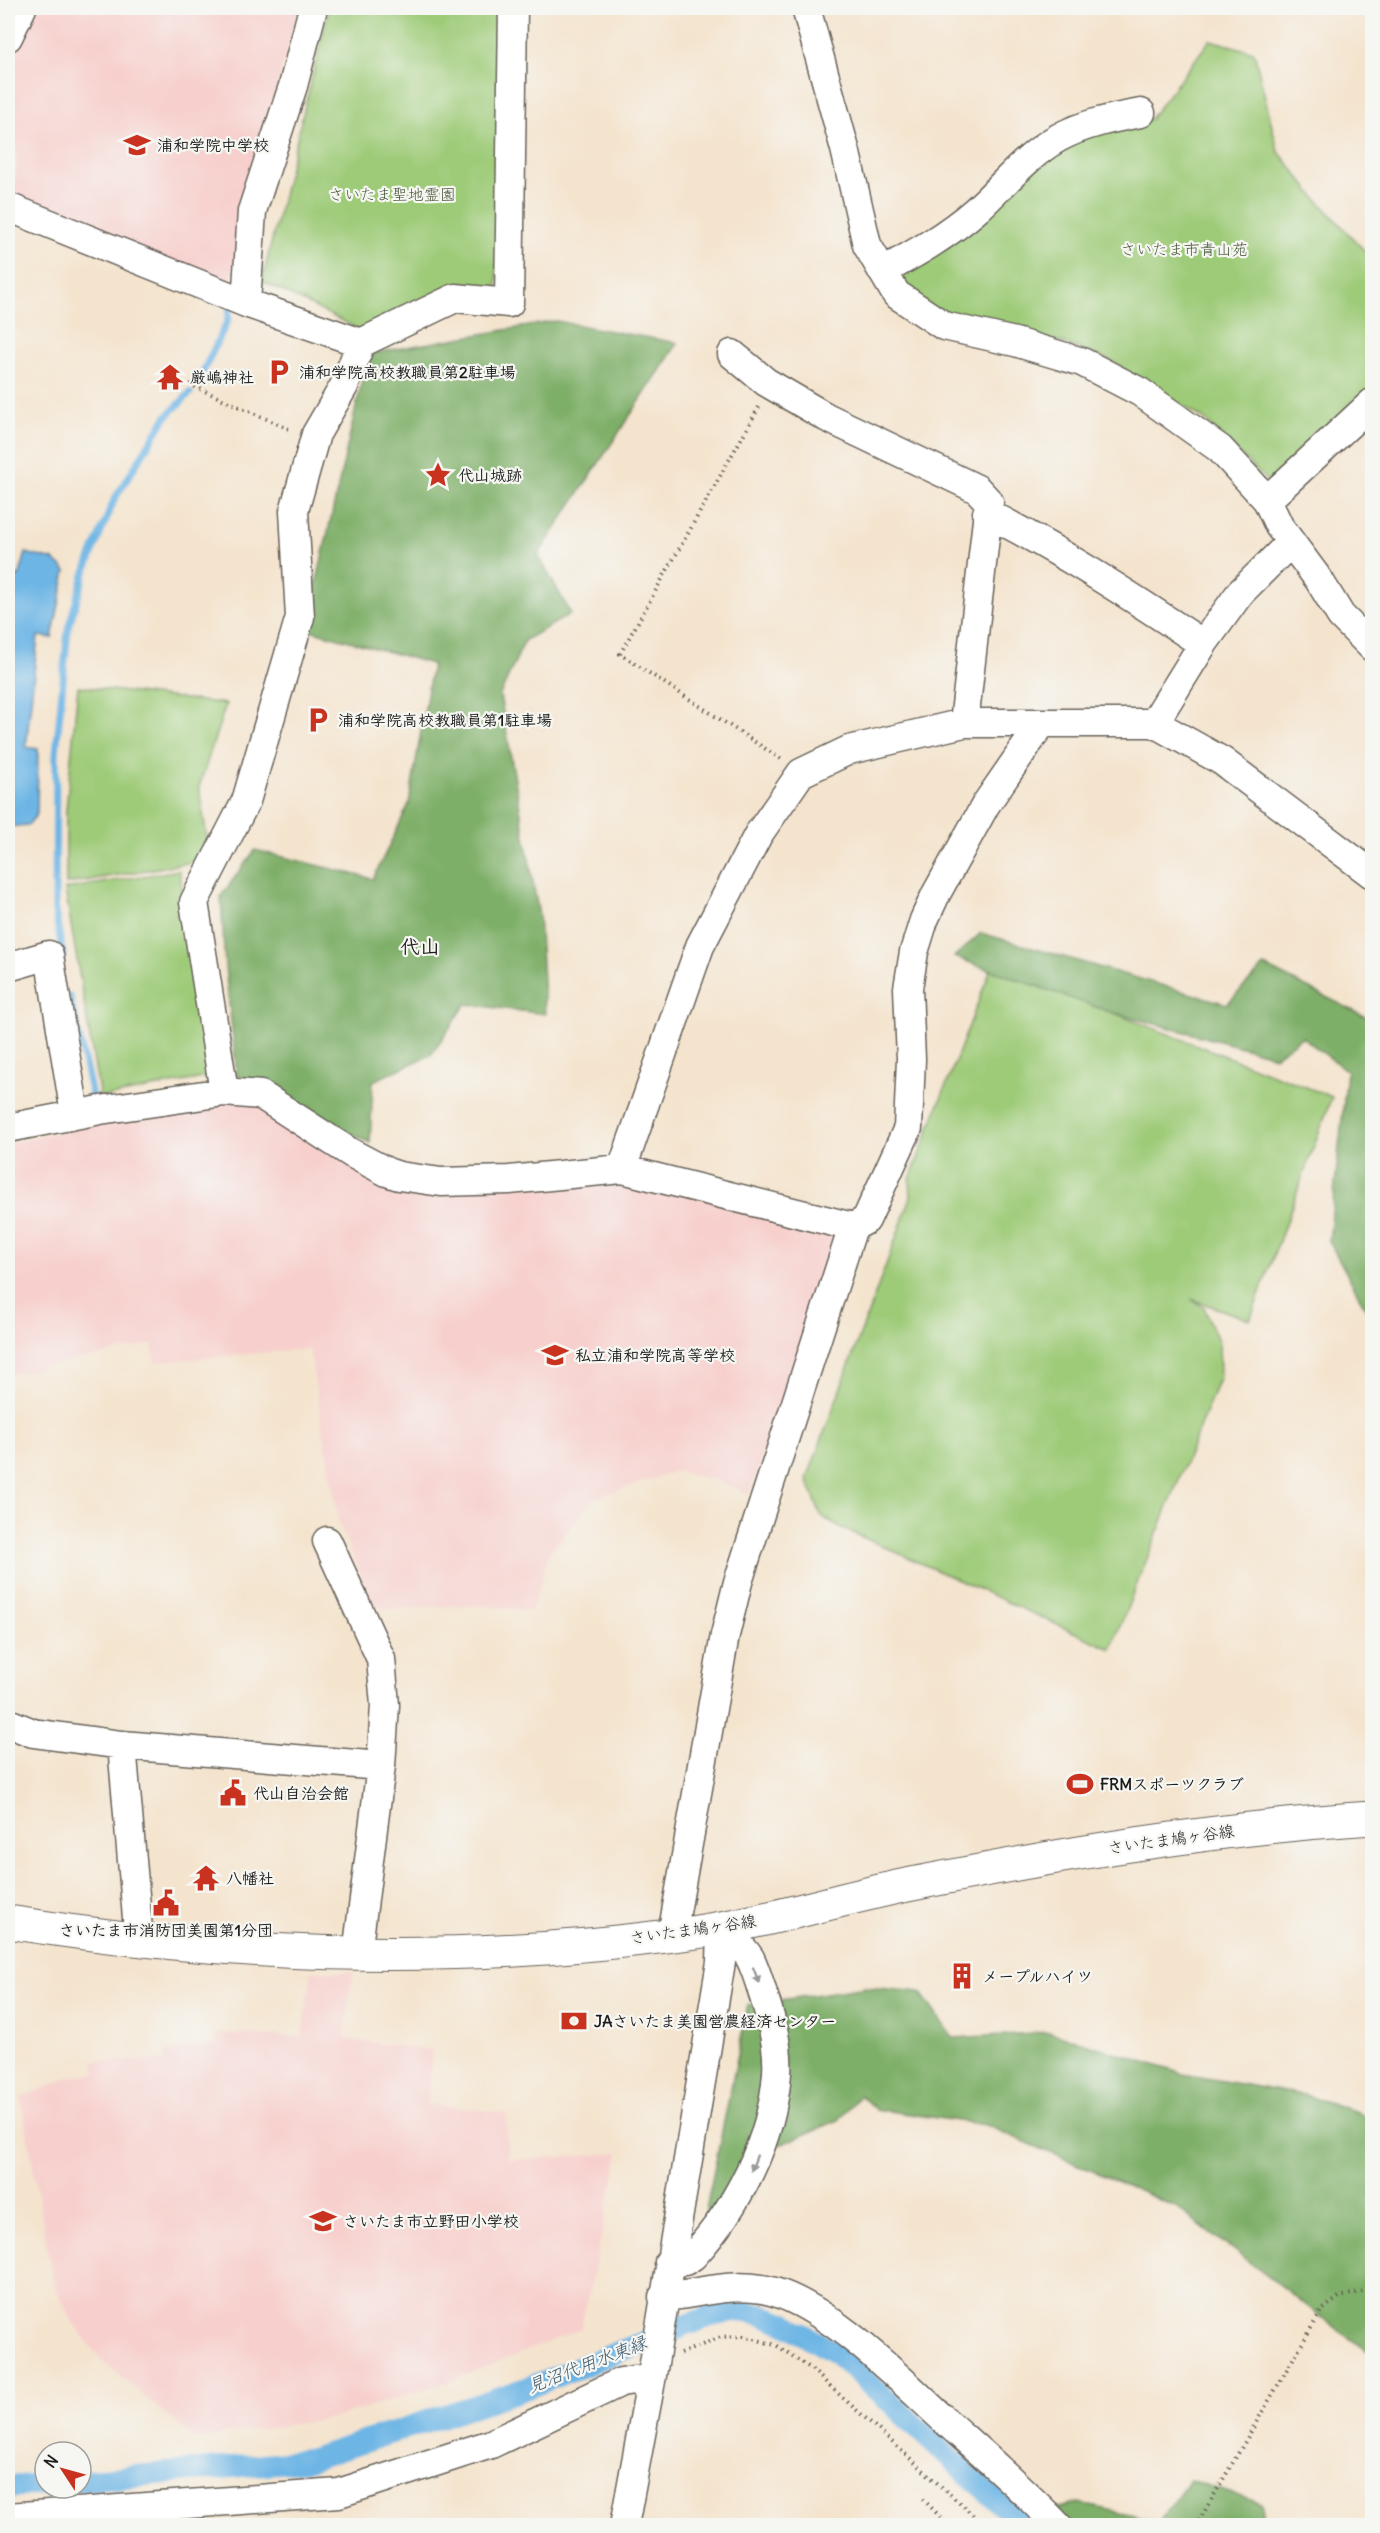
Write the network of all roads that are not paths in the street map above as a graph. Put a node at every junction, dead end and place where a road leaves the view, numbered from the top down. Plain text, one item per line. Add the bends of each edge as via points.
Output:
1 (22, 8) edge
2 (313, 8) edge
3 (513, 8) edge
4 (806, 8) edge
5 (8, 37) edge
6 (1141, 113) dead end
7 (8, 207) edge
8 (883, 271) junction
9 (246, 303) junction
10 (361, 343) junction
11 (732, 354) dead end
12 (1368, 415) edge
13 (1268, 500) junction
14 (987, 513) junction
15 (1291, 542) junction
16 (1203, 644) junction
17 (1372, 647) edge
18 (964, 723) junction
19 (1042, 723) junction
20 (1154, 723) junction
21 (1372, 874) edge
22 (8, 967) edge
23 (224, 1092) junction
24 (89, 1112) junction
25 (8, 1128) edge
26 (622, 1169) junction
27 (854, 1227) junction
28 (327, 1541) dead end
29 (8, 1723) edge
30 (122, 1745) junction
31 (381, 1767) junction
32 (1372, 1818) edge
33 (8, 1922) edge
34 (722, 1928) junction
35 (672, 1935) junction
36 (139, 1941) junction
37 (357, 1954) junction
38 (669, 2262) junction
39 (662, 2304) junction
40 (661, 2364) junction
41 (8, 2517) edge
42 (624, 2526) edge
43 (1058, 2526) edge

1 - 5 street
2 - 9 street via 293,86 252,211
3 - 10 street via 509,303 455,298
4 - 8 street via 867,245
6 - 8 street via 1108,119 1059,137 934,243
7 - 9 street
8 - 13 street via 896,294 944,326 1082,362 1140,392 1220,449
9 - 10 street
10 - 23 street via 344,386 314,440 294,511 300,617 246,801 195,902
11 - 14 street via 771,385 826,417 977,489 988,502
12 - 13 street
13 - 15 street
14 - 16 street via 1092,571
14 - 18 street
15 - 16 street via 1240,593
15 - 17 street via 1341,615
16 - 20 street
18 - 19 street
18 - 26 street via 849,750 801,773 758,835 700,946
19 - 20 street
19 - 27 street via 986,804 924,920 908,988 908,1128 866,1220
20 - 21 street via 1222,761
22 - 24 street via 49,955
23 - 24 street
23 - 26 street via 261,1095 351,1153 399,1176 441,1182 509,1180
24 - 25 street
26 - 27 street
27 - 35 street via 738,1582 725,1635
28 - 31 street via 381,1659 385,1705
29 - 30 street via 33,1733
30 - 31 street
30 - 36 street
31 - 37 street
32 - 34 main road, さいたま鳩ヶ谷線 via 1129,1844 904,1886
33 - 36 main road, さいたま鳩ヶ谷線
34 - 35 main road, さいたま鳩ヶ谷線
34 - 38 street via 721,1962
34 -> 38 street via 746,1953 757,1976 773,2025 777,2073 761,2145 736,2201 693,2256
35 - 37 main road, さいたま鳩ヶ谷線 via 482,1951
36 - 37 main road, さいたま鳩ヶ谷線
38 - 39 street
39 - 40 street
39 - 43 street via 720,2288 763,2289 791,2299 863,2346
40 - 41 street via 491,2444 339,2493
40 - 42 street

